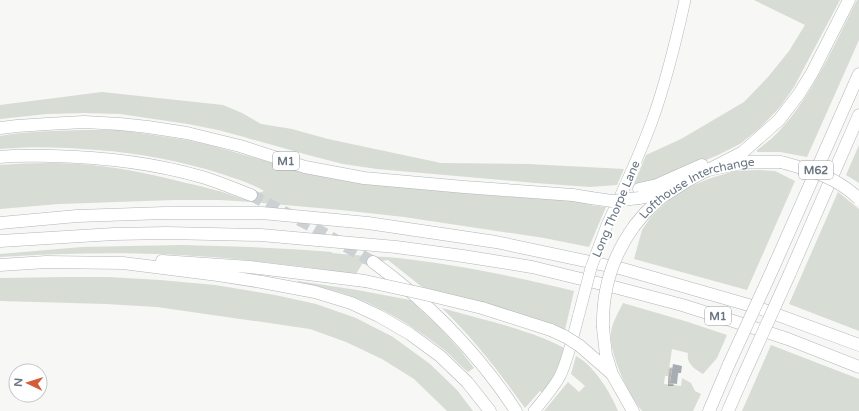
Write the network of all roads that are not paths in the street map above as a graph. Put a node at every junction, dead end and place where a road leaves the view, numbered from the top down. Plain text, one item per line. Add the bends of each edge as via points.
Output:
1 (684, 0) edge
2 (849, 0) edge
3 (859, 74) edge
4 (859, 115) edge
5 (0, 128) edge
6 (766, 133) junction
7 (0, 157) edge
8 (708, 170) junction
9 (672, 190) junction
10 (639, 194) junction
11 (251, 195) tunnel mouth
12 (859, 199) edge
13 (0, 222) edge
14 (0, 241) edge
15 (373, 262) tunnel mouth
16 (123, 263) junction
17 (0, 265) edge
18 (859, 345) edge
19 (859, 367) edge
20 (612, 374) junction
21 (624, 396) junction
22 (490, 411) edge
23 (516, 411) edge
24 (534, 411) edge
25 (628, 411) edge
26 (633, 411) edge
27 (709, 411) edge
28 (728, 411) edge

1 - 24 main road, Long Thorpe Lane, bridge via 666,79 652,121 591,268 561,375
2 - 6 highway via 799,94
3 - 27 highway, M62, bridge
4 - 28 highway, M62, bridge
5 - 10 highway, M1, bridge via 84,122 120,124 187,133 240,146 305,167 364,178 591,196 612,201
6 - 8 highway via 743,152
6 - 10 highway
7 - 11 highway via 80,157 122,161 203,177
8 - 9 highway, Lofthouse Interchange
8 - 12 highway, Lofthouse Interchange, bridge via 747,162 781,162 835,180
9 - 10 highway via 656,195
9 - 20 highway, Lofthouse Interchange, bridge via 654,204 635,225 622,243 608,277 603,302 603,328 606,355
13 - 18 highway, M1 via 114,214 262,213 368,223 496,242 623,269 759,308
14 - 19 highway, M1 via 121,234 261,235 456,255 532,267 675,303 788,339
15 - 23 highway via 439,318 470,350 502,389
16 - 17 highway via 46,262
16 - 20 highway, bridge via 166,261 291,271 365,281 424,294 482,308 551,330 580,346
16 - 22 highway via 262,282 315,292 351,303 410,334 440,356 467,382
20 - 21 highway, Lofthouse Interchange
21 - 25 highway
21 - 26 highway, Lofthouse Interchange

